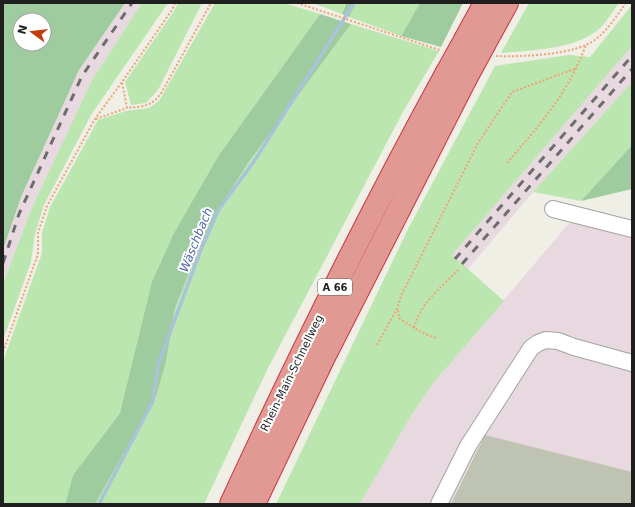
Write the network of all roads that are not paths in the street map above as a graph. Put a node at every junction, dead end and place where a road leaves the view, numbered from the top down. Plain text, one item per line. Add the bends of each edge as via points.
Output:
1 (485, 3) edge
2 (507, 3) edge
3 (475, 40) junction
4 (456, 77) junction
5 (553, 209) dead end
6 (632, 229) edge
7 (632, 363) edge
8 (231, 504) edge
9 (254, 504) edge
10 (439, 504) edge

1 - 3 highway, A 66
2 - 3 highway, A 66
3 - 4 highway, A 66, bridge
4 - 8 highway, Rhein-Main-Schnellweg / A 66 via 378,200
4 - 9 highway, Rhein-Main-Schnellweg / A 66
5 - 6 lane
7 - 10 lane via 558,341 546,340 531,348 468,446

